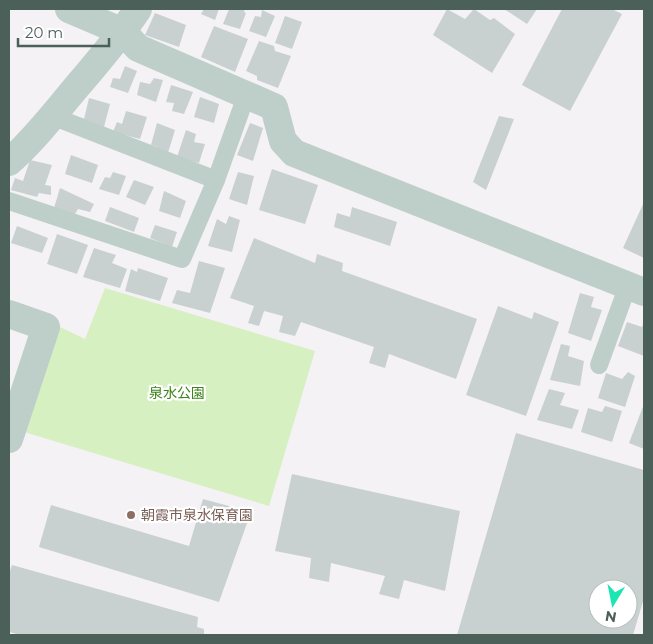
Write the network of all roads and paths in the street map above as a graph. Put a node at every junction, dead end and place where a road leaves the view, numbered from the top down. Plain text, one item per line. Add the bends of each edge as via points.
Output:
1 (69, 9) edge
2 (138, 9) edge
3 (123, 32) junction
4 (246, 96) junction
5 (52, 116) junction
6 (9, 162) edge
7 (216, 180) junction
8 (9, 201) edge
9 (636, 289) edge
10 (9, 314) edge
11 (599, 365) dead end
12 (9, 439) edge

1 - 3 street
2 - 3 street
3 - 4 street via 138,48
3 - 5 street
4 - 7 lane
4 - 9 street via 274,107 283,141 294,154
5 - 6 street
5 - 7 lane
7 - 8 lane via 182,259
9 - 11 lane
10 - 12 street via 46,327

